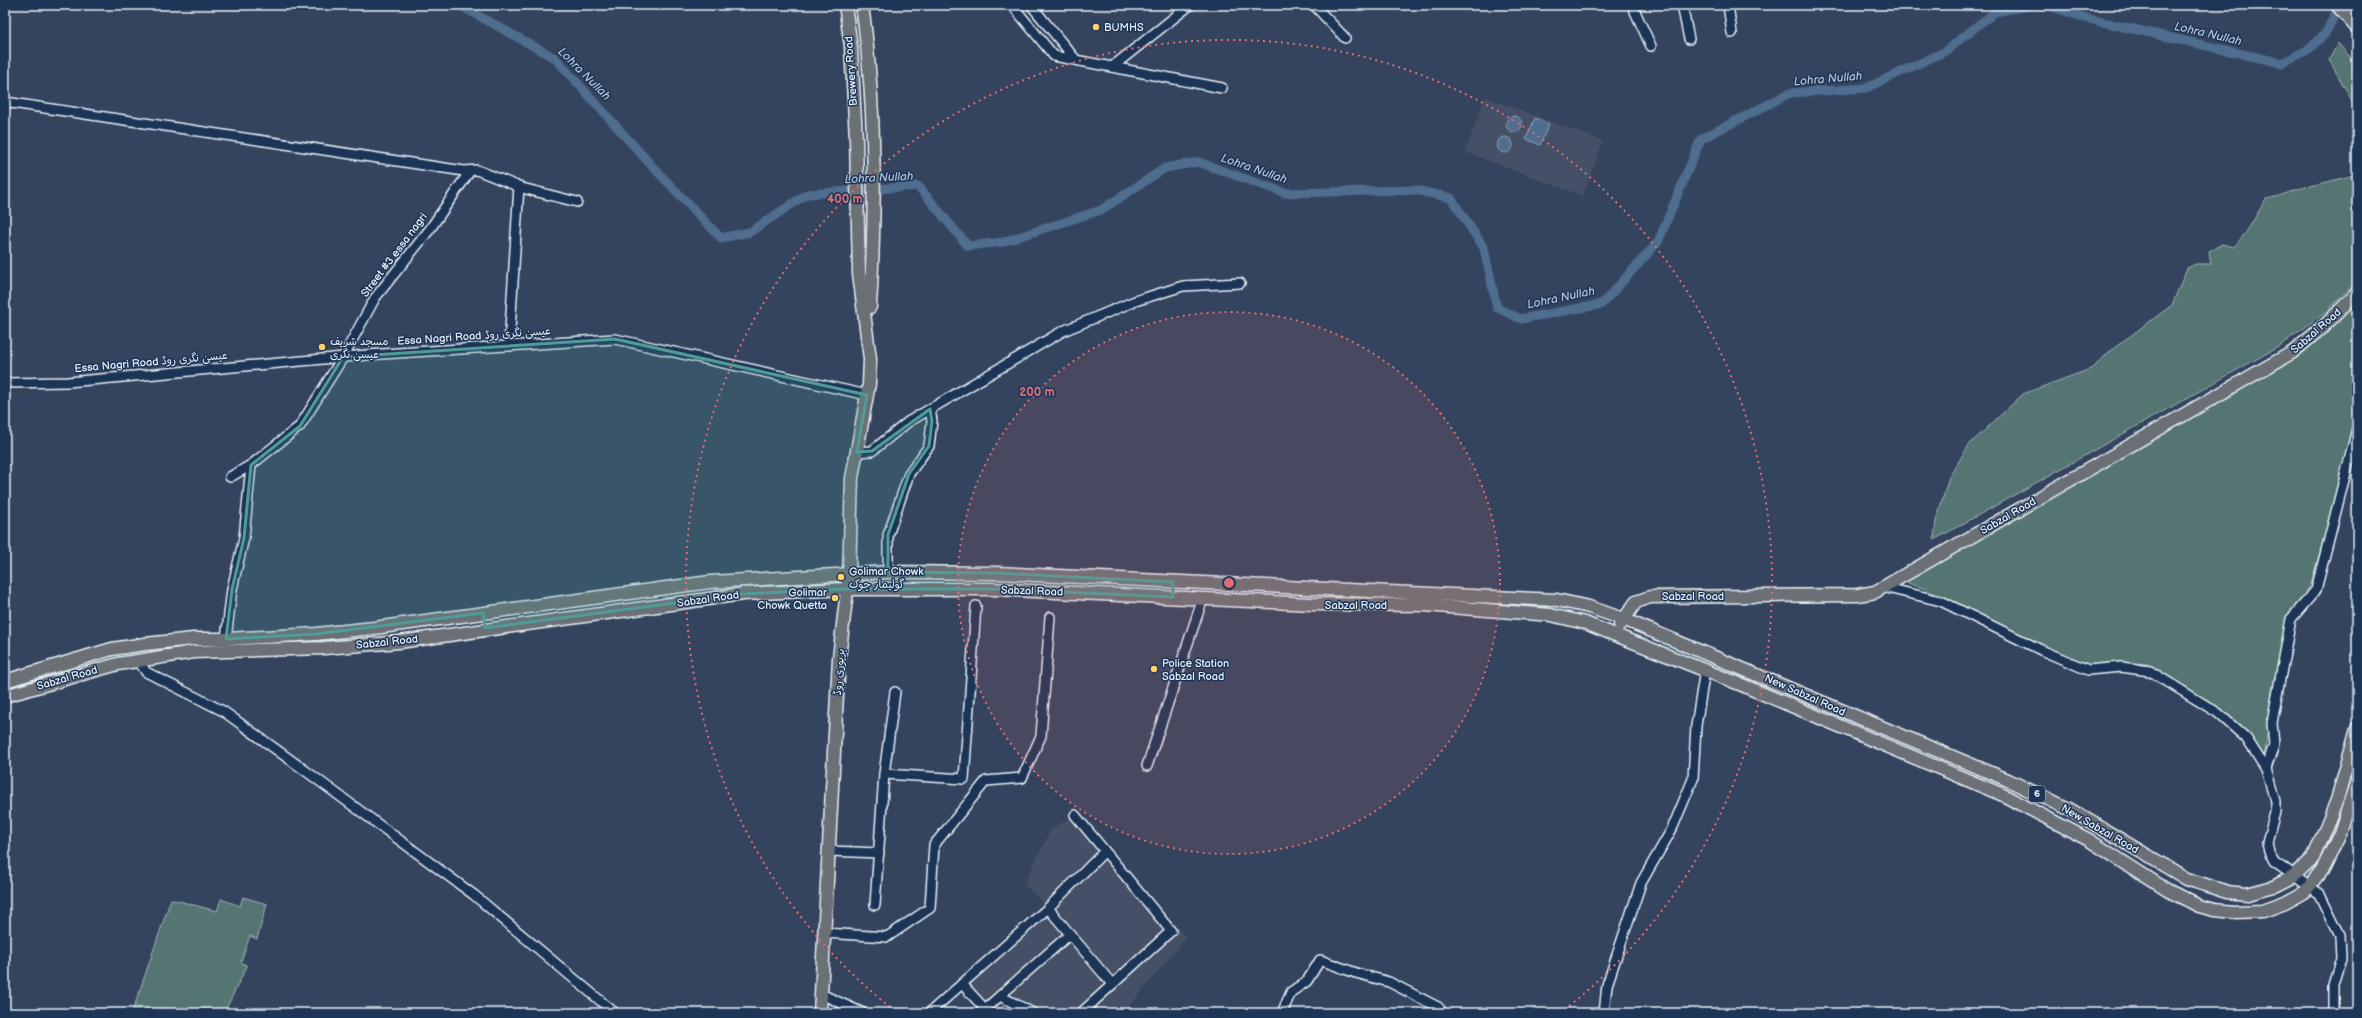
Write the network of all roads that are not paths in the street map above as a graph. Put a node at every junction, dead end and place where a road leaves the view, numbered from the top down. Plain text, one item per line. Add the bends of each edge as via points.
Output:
1 (845, 5) edge
2 (1012, 5) edge
3 (1031, 5) edge
4 (1190, 5) edge
5 (1314, 5) edge
6 (1632, 5) edge
7 (1682, 5) edge
8 (1728, 5) edge
9 (2337, 5) edge
10 (2349, 5) edge
11 (864, 8) edge
12 (2356, 22) edge
13 (1732, 32) dead end
14 (1345, 38) dead end
15 (1689, 39) dead end
16 (1651, 46) dead end
17 (1076, 60) junction
18 (1112, 67) junction
19 (1222, 88) dead end
20 (5, 102) edge
21 (470, 171) junction
22 (518, 186) junction
23 (577, 202) dead end
24 (1240, 283) dead end
25 (2357, 294) edge
26 (868, 332) junction
27 (508, 346) junction
28 (343, 357) junction
29 (5, 383) edge
30 (867, 395) junction
31 (930, 409) junction
32 (2357, 429) edge
33 (857, 452) junction
34 (251, 464) junction
35 (230, 477) dead end
36 (888, 572) junction
37 (849, 574) junction
38 (1173, 582) junction
39 (1883, 587) junction
40 (847, 589) junction
41 (1173, 597) junction
42 (1203, 598) junction
43 (976, 606) dead end
44 (483, 614) junction
45 (1050, 617) dead end
46 (1623, 619) junction
47 (485, 628) junction
48 (1617, 634) junction
49 (226, 639) junction
50 (145, 644) junction
51 (143, 660) junction
52 (1705, 670) junction
53 (5, 681) edge
54 (895, 692) dead end
55 (5, 696) edge
56 (2357, 728) edge
57 (1147, 766) dead end
58 (2266, 769) junction
59 (884, 774) junction
60 (2357, 780) edge
61 (1074, 815) dead end
62 (829, 851) junction
63 (1104, 852) junction
64 (879, 853) junction
65 (2294, 876) junction
66 (2310, 886) junction
67 (875, 905) dead end
68 (1048, 908) junction
69 (824, 933) junction
70 (1070, 934) junction
71 (962, 984) junction
72 (1112, 984) junction
73 (821, 994) junction
74 (1000, 996) junction
75 (1086, 1012) edge
76 (615, 1013) edge
77 (820, 1013) edge
78 (863, 1013) edge
79 (929, 1013) edge
80 (1032, 1013) edge
81 (1282, 1013) edge
82 (1443, 1013) edge
83 (1604, 1013) edge
84 (2333, 1013) edge

1 - 26 main road, Brewery Road via 851,47 856,138 859,274
2 - 17 street via 1054,56
3 - 17 street
4 - 18 street
5 - 14 street
6 - 16 street
7 - 15 street
8 - 13 street
9 - 12 main road
10 - 12 main road
11 - 26 main road, Brewery Road via 872,138 873,241
17 - 18 street
18 - 19 street
20 - 21 street
21 - 22 street via 477,170
21 - 28 street, Street #3 essa nagri via 430,229 375,298
22 - 23 street
22 - 27 street
24 - 31 street via 1183,286 1135,301 1063,331
25 - 39 main road, Sabzal Road via 2293,352
26 - 30 main road, بریوری روڈ via 870,359
27 - 28 street, Essa Nagri Road عیسیٰ نگری روڈ
27 - 30 street, Essa Nagri Road عیسیٰ نگری روڈ via 615,339
28 - 29 street, Essa Nagri Road عیسیٰ نگری روڈ via 68,382
28 - 34 street, Street #3 essa nagri via 300,426
30 - 33 main road, بریوری روڈ
31 - 33 street via 908,422 872,451
31 - 36 street via 932,422 929,446 909,474 888,535
32 - 58 street via 2316,590 2291,619 2272,723 2274,744
33 - 37 main road, بریوری روڈ via 852,478
34 - 35 street, Street #3 essa nagri
34 - 49 street via 244,538 232,588
36 - 37 main road, Sabzal Road
36 - 38 main road, Sabzal Road via 997,573
37 - 40 main road, بریوری روڈ
37 - 44 main road, Sabzal Road via 710,582
38 - 41 main road
38 - 46 main road, Sabzal Road via 1557,600 1589,607
39 - 46 main road, Sabzal Road via 1875,592 1858,594 1650,597 1636,602
39 - 58 street via 1941,601 2088,670 2121,667 2150,671 2218,713 2246,738
40 - 41 main road, Sabzal Road via 992,589
40 - 47 main road, Sabzal Road via 729,595
40 - 62 main road, بریوری روڈ via 839,658
41 - 42 main road, Sabzal Road
42 - 48 main road, Sabzal Road via 1312,604 1424,605 1551,615
42 - 57 street
43 - 59 street via 964,779
44 - 47 main road
44 - 49 main road, Sabzal Road via 345,632
45 - 69 street via 1041,736 1022,778 986,781 934,845 930,908 887,937
46 - 48 main road, Sabzal Road
46 - 65 main road, New Sabzal Road / 6 via 2008,780 2069,809 2171,870 2204,886 2247,894 2273,887
47 - 51 main road, Sabzal Road via 392,642 228,653 194,652
48 - 52 main road, New Sabzal Road / 6
49 - 50 main road, Sabzal Road via 193,639
50 - 51 main road
50 - 53 main road, Sabzal Road via 112,649
51 - 55 main road, Sabzal Road via 87,672
51 - 76 street via 146,672 223,711 474,895
52 - 66 main road, New Sabzal Road / 6 via 2004,795 2089,840 2167,890 2199,906 2235,912 2263,911 2285,903
52 - 83 street via 1696,726 1693,779 1672,829 1641,883 1607,985
54 - 59 street
56 - 65 main road, New Sabzal Road / 6 via 2337,800 2320,844 2313,858
58 - 65 street via 2276,812 2267,842 2269,852 2274,862
59 - 64 street
60 - 66 main road, New Sabzal Road / 6 via 2340,833 2323,868
61 - 63 street
62 - 64 street
62 - 69 main road, بریوری روڈ
63 - 68 street
63 - 72 street via 1170,931
64 - 67 street
65 - 66 street
66 - 84 street via 2320,894 2340,935 2341,959 2333,985
68 - 70 street
68 - 71 street
69 - 73 main road, بریوری روڈ
70 - 72 street
70 - 74 street
71 - 74 street via 984,1009
71 - 79 street
72 - 75 street
73 - 77 main road, بریوری روڈ
73 - 78 street
74 - 80 street
81 - 82 street via 1291,992 1307,981 1320,960 1389,982 1438,1007

